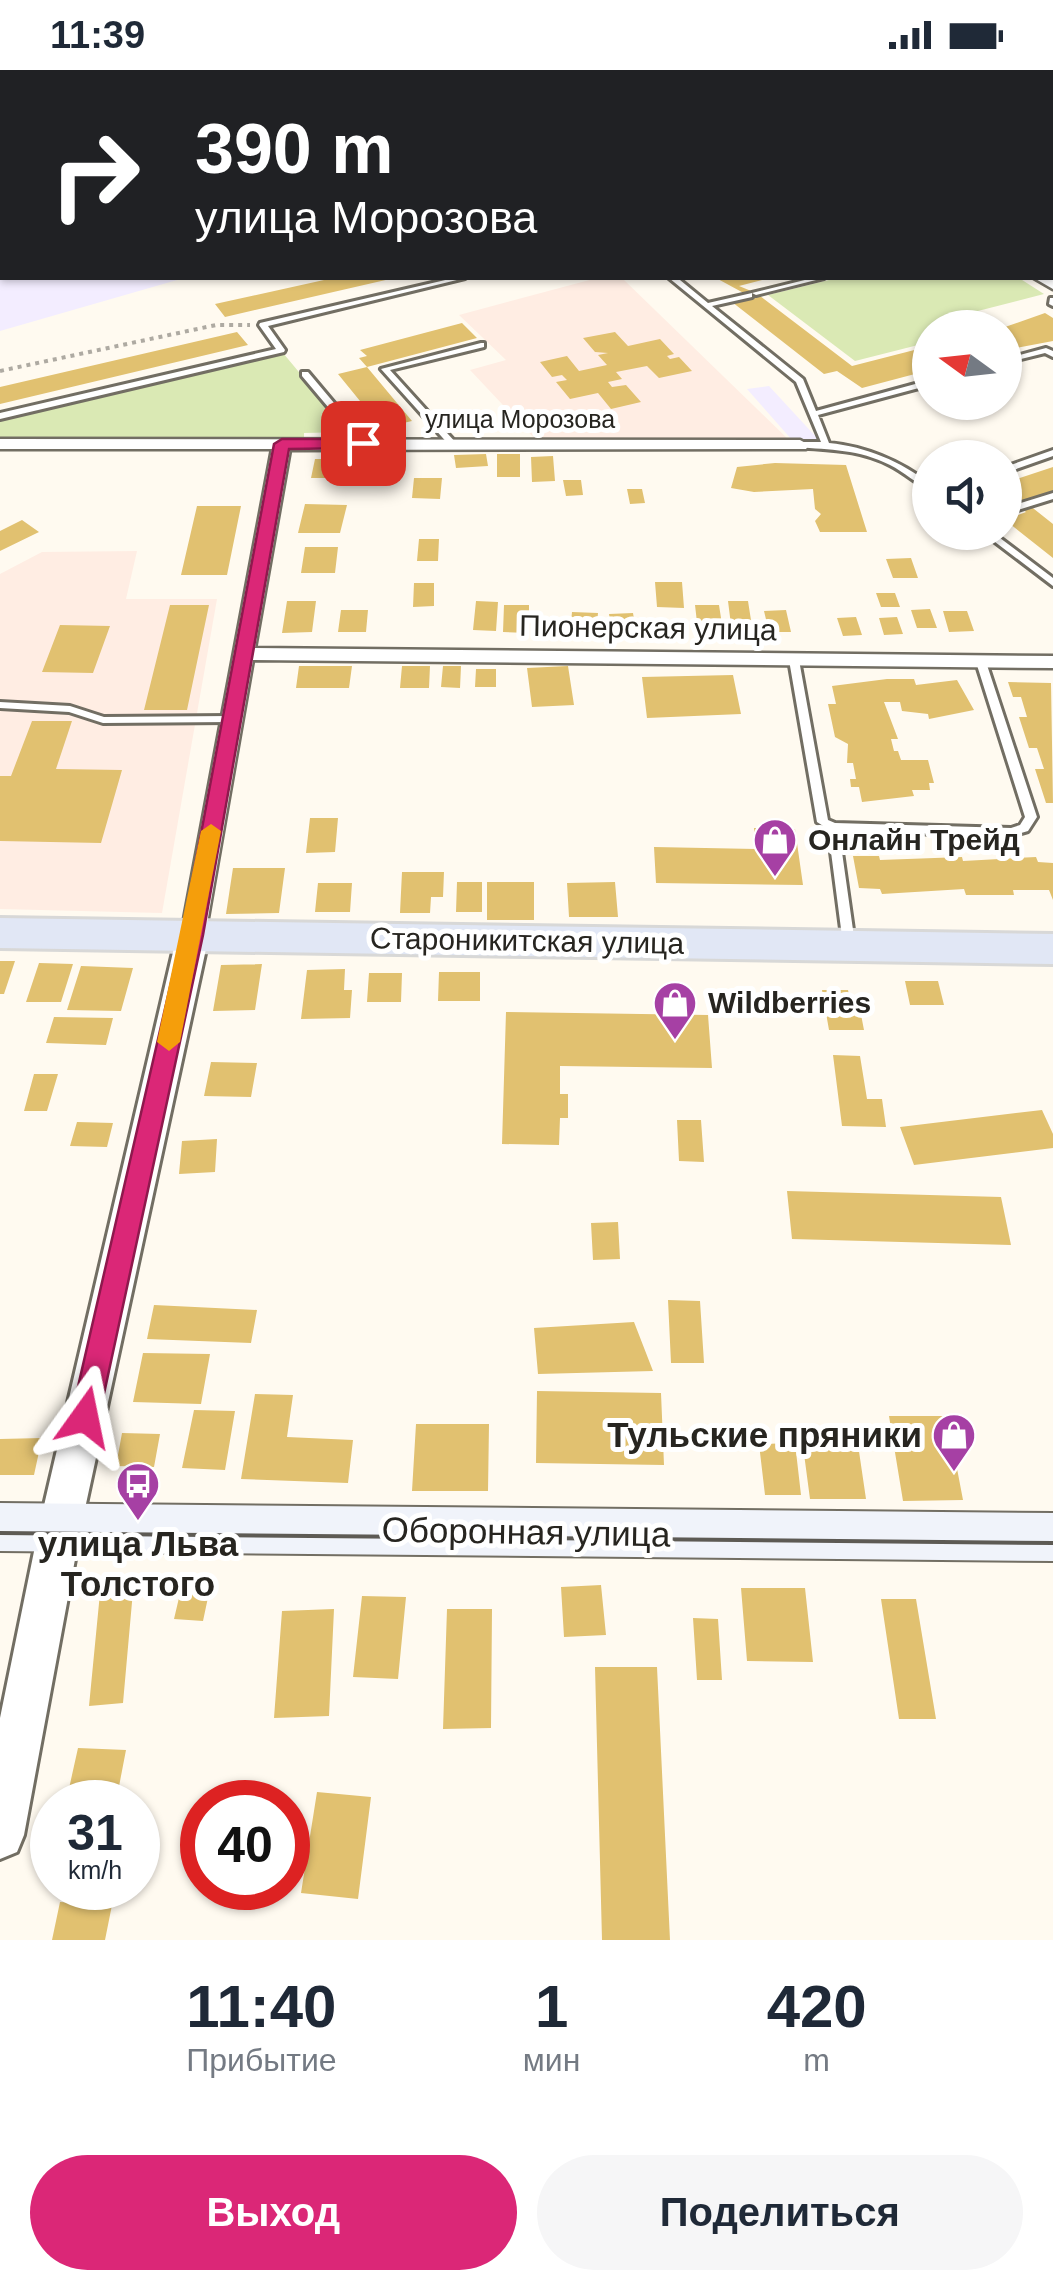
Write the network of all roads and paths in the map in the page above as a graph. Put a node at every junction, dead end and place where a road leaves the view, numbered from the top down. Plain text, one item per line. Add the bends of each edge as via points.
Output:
1 (452, 280) edge
2 (676, 280) edge
3 (812, 280) edge
4 (708, 305) junction
5 (262, 324) junction
6 (482, 345) dead end
7 (1053, 355) edge
8 (1022, 357) edge
9 (0, 371) edge
10 (305, 374) dead end
11 (912, 387) edge
12 (813, 414) junction
13 (0, 416) edge
14 (363, 443) junction
15 (0, 444) edge
16 (282, 444) junction
17 (453, 444) junction
18 (800, 445) joint
19 (826, 445) junction
20 (1053, 454) edge
21 (1022, 464) edge
22 (912, 474) edge
23 (1053, 496) edge
24 (1022, 506) edge
25 (1010, 550) edge
26 (1053, 583) edge
27 (242, 654) junction
28 (794, 660) junction
29 (981, 662) junction
30 (1053, 662) edge
31 (0, 704) edge
32 (230, 719) junction
33 (832, 828) junction
34 (0, 933) edge
35 (192, 935) junction
36 (849, 946) junction
37 (1053, 949) edge
38 (0, 1527) edge
39 (60, 1527) junction
40 (1053, 1537) edge
41 (0, 1835) edge

1 - 5 lane
2 - 4 lane
3 - 4 lane
4 - 12 lane via 800,381
5 - 9 path via 216,325
5 - 13 lane via 282,350
6 - 17 lane via 385,369
7 - 8 lane via 1046,350
10 - 14 lane
11 - 12 lane
12 - 19 lane
14 - 16 street, улица Морозова
14 - 17 street, улица Морозова
15 - 16 street, улица Морозова
16 - 27 street
17 - 18 street, улица Морозова
18 - 19 lane
19 - 22 lane via 860,448
20 - 21 lane
23 - 24 lane
25 - 26 lane
27 - 28 street, Пионерская улица
27 - 32 street
28 - 29 street, Пионерская улица
28 - 33 lane via 824,822
29 - 30 street, Пионерская улица
29 - 33 lane via 1031,817 1024,828
31 - 32 lane via 70,709 103,720
32 - 35 street
33 - 36 lane
34 - 35 main road, Староникитская улица
35 - 36 main road, Староникитская улица
35 - 39 street
36 - 37 main road, Староникитская улица
38 - 39 main road, Оборонная улица
39 - 40 main road, Оборонная улица
39 - 41 street

